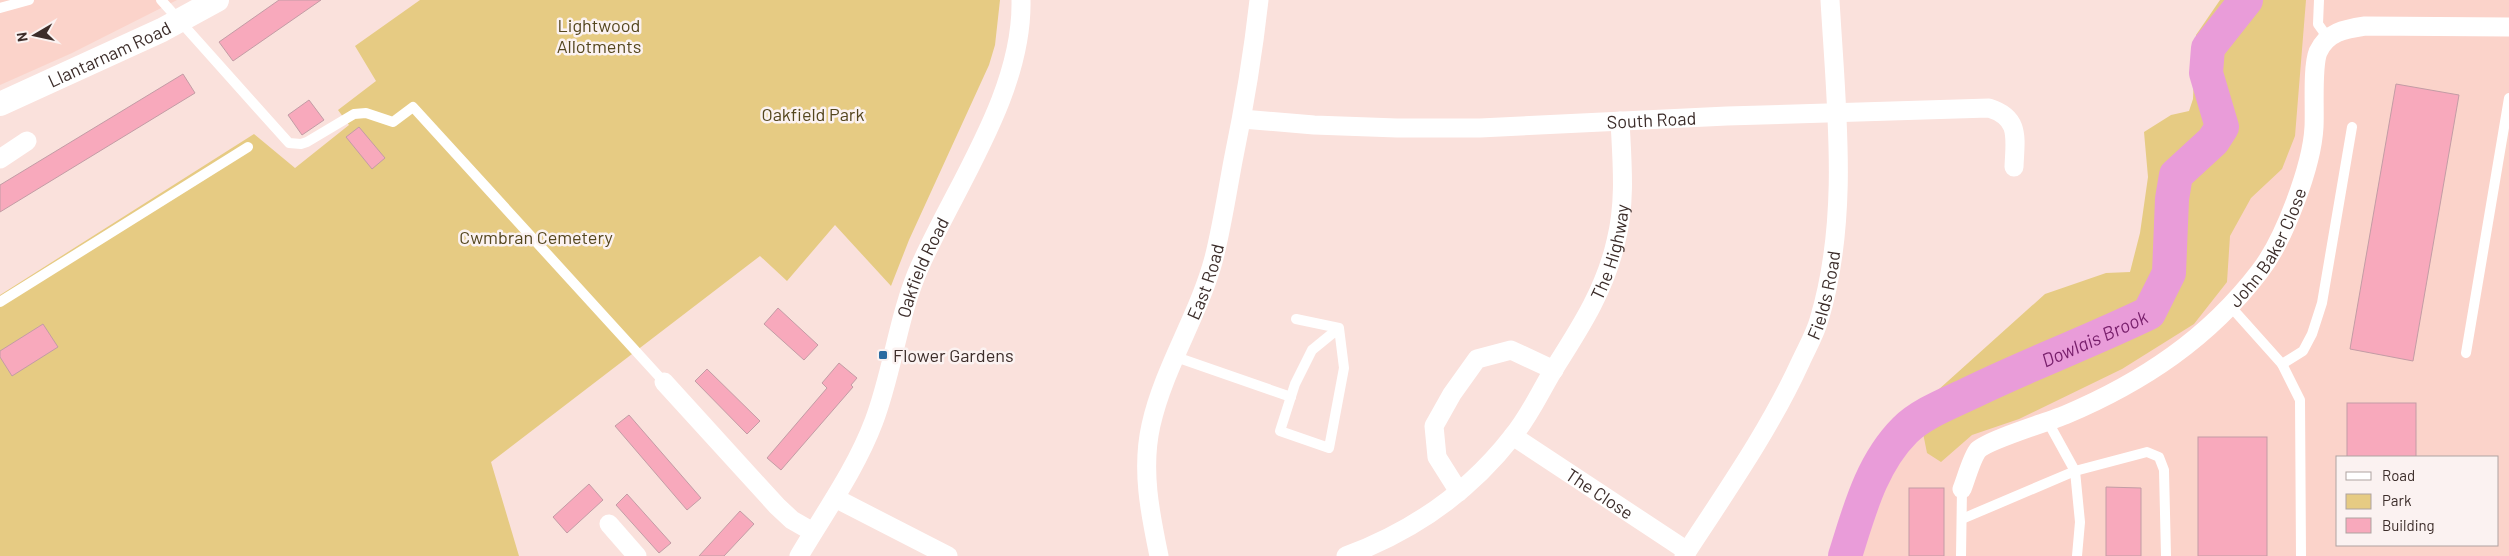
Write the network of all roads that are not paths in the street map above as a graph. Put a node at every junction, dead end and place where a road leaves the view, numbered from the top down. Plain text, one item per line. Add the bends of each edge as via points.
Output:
1 (29, 0) edge
2 (161, 0) edge
3 (217, 0) edge
4 (1021, 0) edge
5 (1259, 0) edge
6 (1830, 0) edge
7 (2319, 0) edge
8 (0, 8) edge
9 (180, 20) junction
10 (2509, 27) edge
11 (2328, 38) junction
12 (2509, 98) edge
13 (0, 104) edge
14 (1836, 113) junction
15 (1242, 118) junction
16 (1620, 121) junction
17 (2352, 127) dead end
18 (27, 141) dead end
19 (248, 147) dead end
20 (3, 150) edge
21 (2014, 167) dead end
22 (0, 302) edge
23 (2231, 307) junction
24 (1296, 319) dead end
25 (1339, 328) junction
26 (2466, 353) dead end
27 (1176, 357) junction
28 (2282, 364) junction
29 (1554, 370) junction
30 (664, 382) joint
31 (1291, 397) junction
32 (2048, 422) junction
33 (1513, 436) junction
34 (2075, 471) junction
35 (1962, 489) joint
36 (1459, 492) junction
37 (835, 498) junction
38 (1962, 519) junction
39 (609, 524) dead end
40 (813, 532) junction
41 (1685, 553) edge
42 (637, 556) edge
43 (798, 556) edge
44 (948, 556) edge
45 (1159, 556) edge
46 (1346, 556) edge
47 (1961, 556) edge
48 (2077, 556) edge
49 (2166, 556) edge
50 (2301, 556) edge

1 - 8 lane
2 - 9 lane
3 - 9 street, Llantarnam Road
4 - 37 street, Oakfield Road via 1019,42 1004,92 920,267 874,422
5 - 15 street, East Road
6 - 14 street, Fields Road
7 - 11 lane via 2318,24
9 - 13 street, Llantarnam Road
9 - 30 lane via 290,143 307,142 354,114 369,114 390,122 414,108
10 - 11 street via 2365,26 2343,29
11 - 23 street, John Baker Close via 2318,53 2314,130 2306,174 2262,269
12 - 26 lane
14 - 16 street, South Road
14 - 21 street, South Road via 1989,108 2002,112 2011,121 2015,132
14 - 41 street, Fields Road via 1838,201 1834,261 1819,322 1752,453
15 - 16 street, South Road via 1397,128 1480,128
15 - 27 street, East Road via 1213,260
16 - 29 street, The Highway via 1622,211 1617,241 1606,278 1587,319
17 - 28 lane via 2317,318 2303,351
18 - 20 street
19 - 22 lane
23 - 28 lane
23 - 32 street, John Baker Close via 2174,355 2124,388
24 - 25 lane
25 - 31 lane via 1312,350
25 - 31 lane via 1344,368 1329,448 1280,431
27 - 31 lane
27 - 45 street, East Road via 1162,386 1151,426 1147,463 1147,498
28 - 50 lane via 2300,400
29 - 33 street, The Highway
29 - 36 street via 1511,350 1477,359 1434,426 1437,457
30 - 40 street via 777,506 792,520
32 - 34 lane
32 - 35 street, John Baker Close via 1978,450
33 - 36 street, The Highway
33 - 41 street, The Close
34 - 38 lane
34 - 48 lane via 2080,522
34 - 49 lane via 2134,453 2147,452 2159,457 2164,470
35 - 38 lane
36 - 46 street, The Highway via 1408,528
37 - 40 street, Oakfield Road
37 - 44 street
38 - 47 lane
39 - 42 street
40 - 43 street, Oakfield Road

